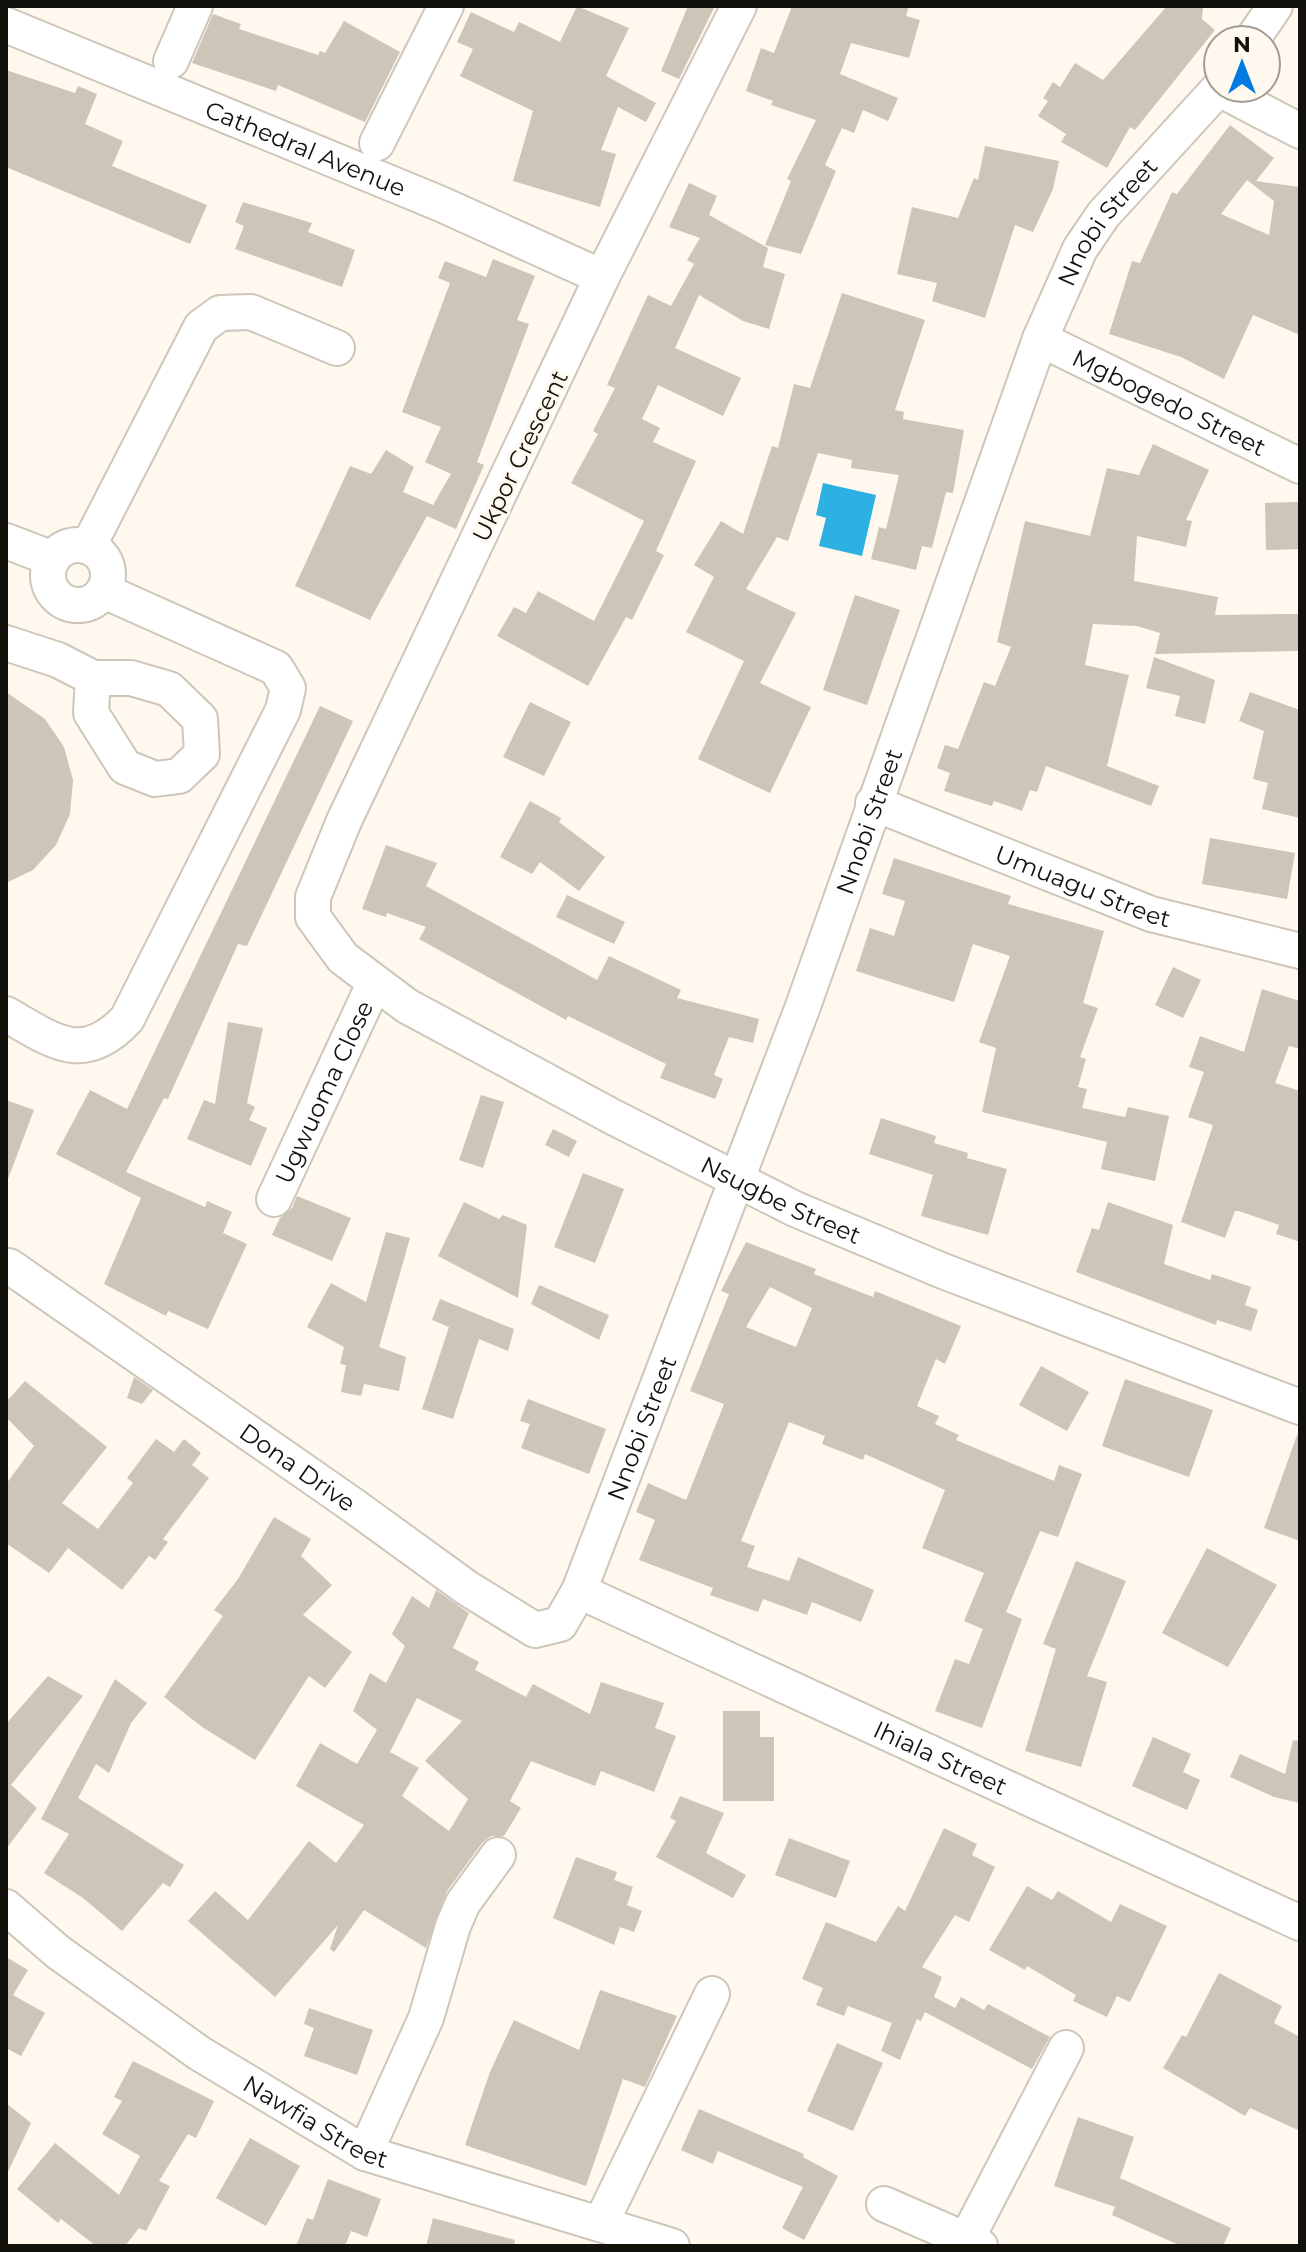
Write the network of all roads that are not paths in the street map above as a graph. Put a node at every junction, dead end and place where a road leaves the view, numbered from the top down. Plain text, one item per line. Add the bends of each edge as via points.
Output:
1 (195, 6) edge
2 (446, 6) edge
3 (739, 6) edge
4 (1275, 6) edge
5 (1263, 24) edge
6 (6, 25) edge
7 (171, 61) dead end
8 (1204, 104) edge
9 (1249, 104) edge
10 (1300, 131) edge
11 (377, 143) dead end
12 (602, 277) junction
13 (1040, 339) junction
14 (337, 348) dead end
15 (1300, 466) edge
16 (6, 541) edge
17 (88, 547) junction
18 (53, 559) junction
19 (104, 591) junction
20 (64, 602) junction
21 (6, 643) edge
22 (58, 660) junction
23 (93, 678) dead end
24 (873, 803) junction
25 (311, 910) joint
26 (1300, 951) edge
27 (374, 984) junction
28 (6, 1014) edge
29 (737, 1177) junction
30 (274, 1199) dead end
31 (9, 1266) dead end
32 (1300, 1407) edge
33 (579, 1591) junction
34 (498, 1855) dead end
35 (6, 1907) edge
36 (1300, 1923) edge
37 (712, 1994) dead end
38 (1066, 2048) dead end
39 (365, 2153) junction
40 (884, 2204) dead end
41 (601, 2223) junction
42 (656, 2243) edge
43 (970, 2244) edge

1 - 7 street
2 - 11 street
3 - 12 street, Ukpor Crescent
4 - 5 street
6 - 12 street, Cathedral Avenue via 426,198
8 - 13 street, Nnobi Street via 1103,215 1080,249
9 - 10 street
12 - 25 street, Ukpor Crescent via 344,821
13 - 15 street, Mgbogedo Street
13 - 24 street, Nnobi Street
14 - 17 street via 251,312 220,313 201,327
16 - 18 street
17 - 18 street via 75,545
17 - 19 street via 107,565
18 - 20 street via 48,583
19 - 20 street via 78,606
19 - 28 street via 276,668 288,688 283,710 127,1019 110,1038 82,1047 49,1039
20 - 22 street
21 - 22 street
22 - 23 street
24 - 26 street, Umuagu Street via 1151,914
24 - 29 street, Nnobi Street
25 - 27 street, Nsugbe Street via 343,958
27 - 29 street, Nsugbe Street via 613,1117
27 - 30 street, Ugwuoma Close
29 - 32 street, Nsugbe Street via 795,1209 943,1271
29 - 33 street, Nnobi Street
31 - 33 street, Dona Drive via 518,1621 535,1630 560,1624
33 - 36 street, Ihiala Street
34 - 39 street via 463,1903 426,2018
35 - 39 street, Nawfia Street via 58,1952 199,2053
37 - 41 street
38 - 43 street
39 - 41 street, Nawfia Street
40 - 43 street
41 - 42 street, Nawfia Street

